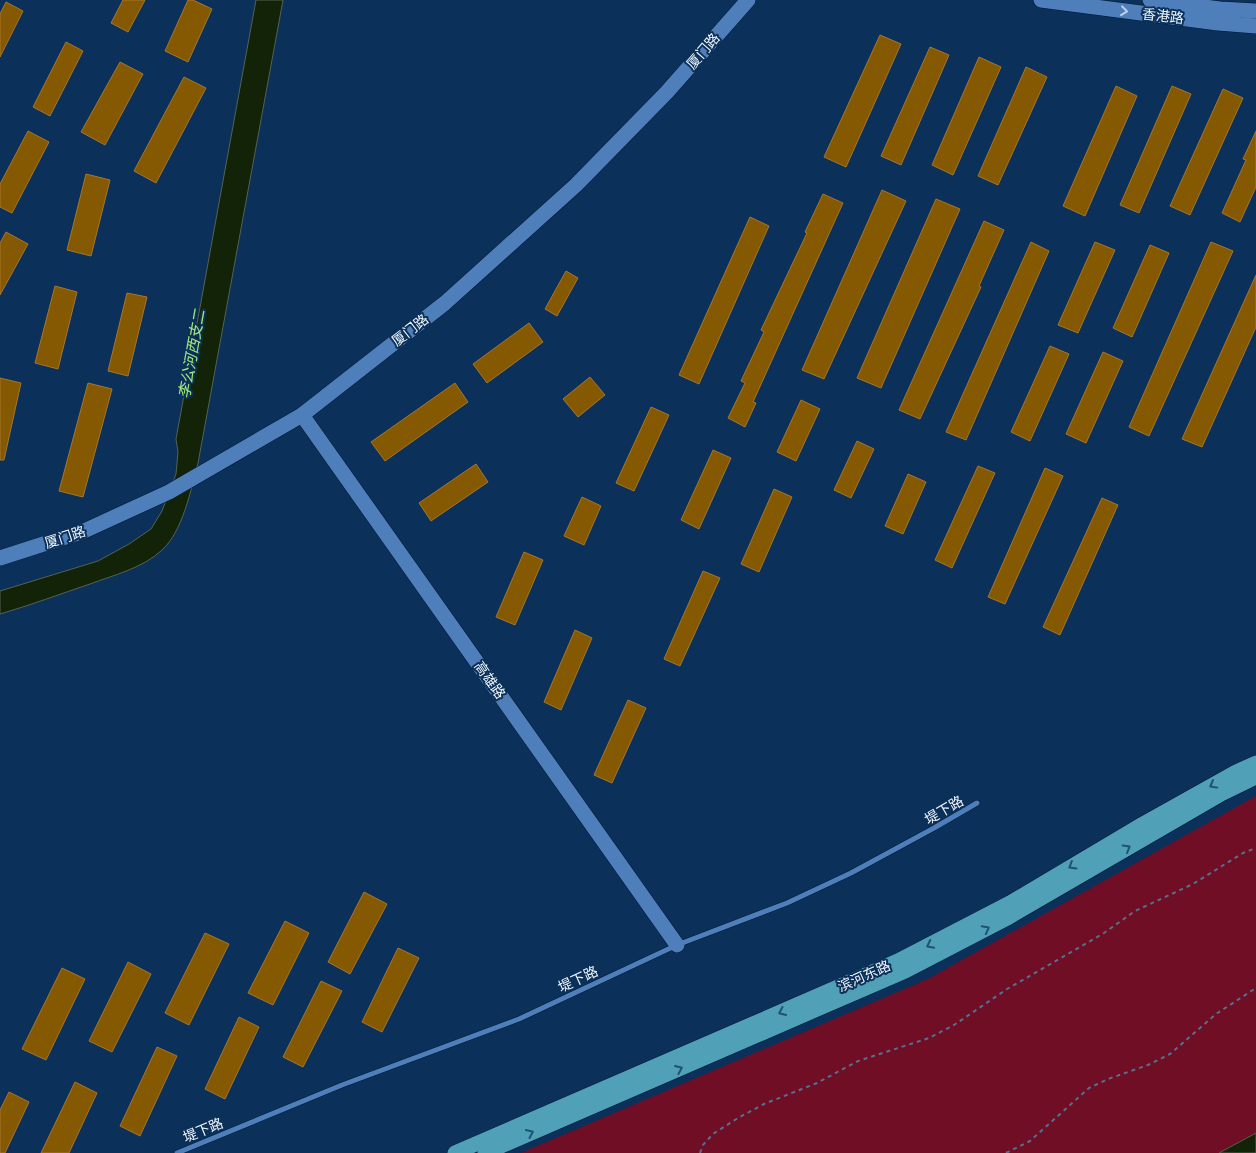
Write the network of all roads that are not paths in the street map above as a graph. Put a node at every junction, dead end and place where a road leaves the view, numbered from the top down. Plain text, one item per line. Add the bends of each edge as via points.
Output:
1 (748, 0) edge
2 (1041, 0) edge
3 (1150, 0) edge
4 (1256, 11) edge
5 (1256, 26) edge
6 (302, 415) junction
7 (0, 558) edge
8 (1256, 762) edge
9 (1256, 777) edge
10 (977, 803) dead end
11 (677, 946) junction
12 (177, 1153) edge
13 (455, 1153) edge
14 (485, 1153) edge

1 - 6 street, 厦门路 via 667,92 576,185 445,303
2 -> 5 street, 香港路
3 - 4 street, 香港路
6 - 7 street, 厦门路 via 169,492 84,531
6 - 11 street, 高雄路
8 -> 13 main road, 滨河东路 via 1010,903 898,962
14 -> 9 main road, 滨河东路 via 905,971
10 - 11 lane, 堤下路 via 851,873 787,903
11 - 12 lane, 堤下路 via 519,1019 342,1085

